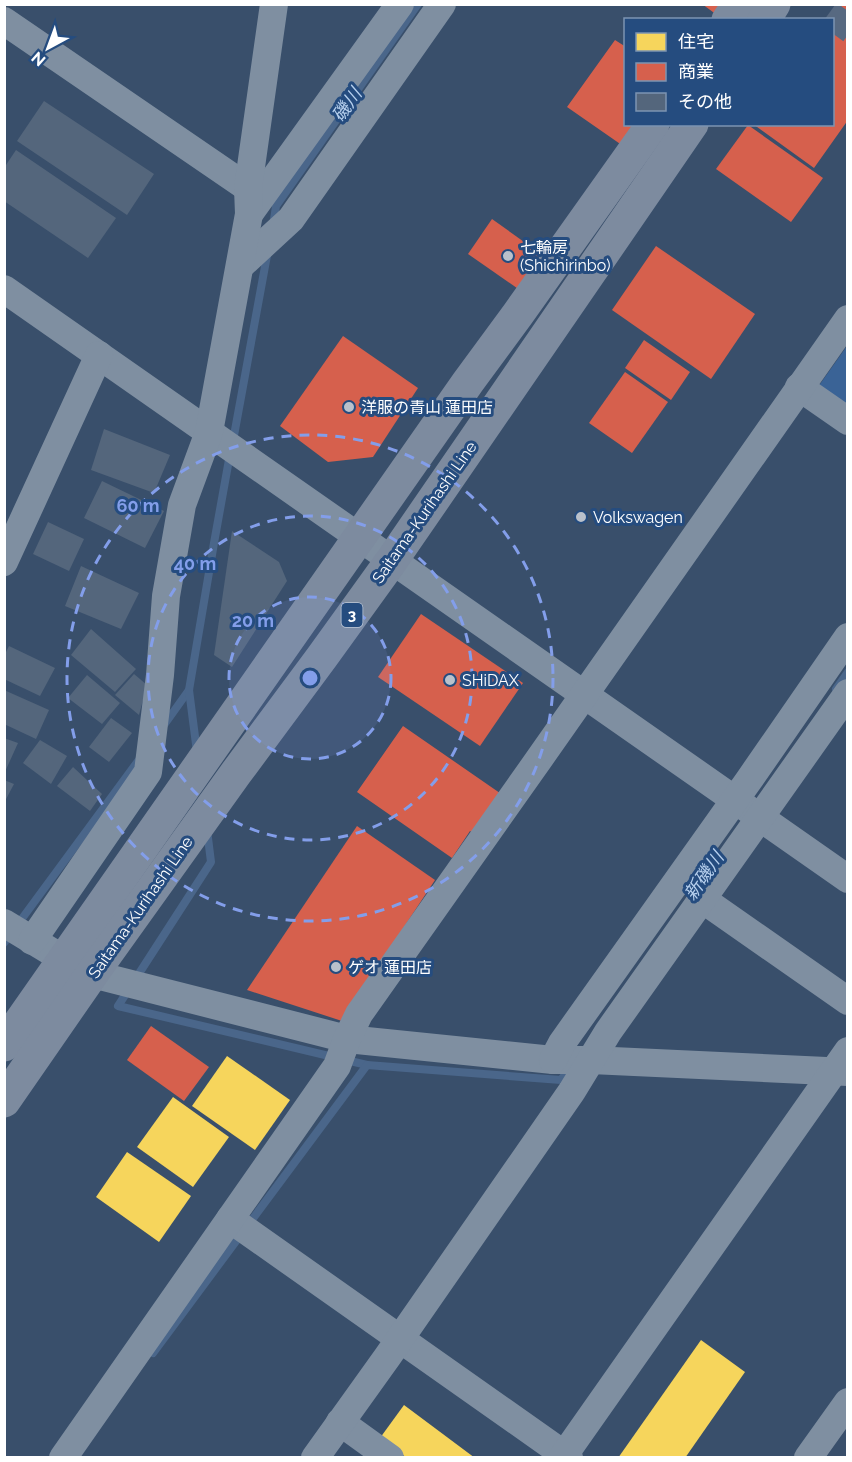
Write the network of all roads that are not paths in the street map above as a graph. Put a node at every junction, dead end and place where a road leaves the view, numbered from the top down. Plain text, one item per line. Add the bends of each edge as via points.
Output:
1 (274, 4) edge
2 (400, 4) edge
3 (442, 4) edge
4 (739, 4) edge
5 (774, 4) edge
6 (729, 18) edge
7 (765, 18) edge
8 (4, 21) edge
9 (652, 126) edge
10 (691, 126) edge
11 (249, 201) junction
12 (240, 266) junction
13 (4, 289) edge
14 (848, 319) edge
15 (99, 355) junction
16 (799, 387) junction
17 (848, 421) edge
18 (209, 432) junction
19 (359, 537) junction
20 (392, 560) junction
21 (4, 562) edge
22 (848, 637) edge
23 (848, 693) edge
24 (584, 694) junction
25 (734, 800) junction
26 (760, 817) junction
27 (848, 879) edge
28 (702, 898) junction
29 (4, 923) edge
30 (32, 941) junction
31 (79, 967) junction
32 (848, 1001) edge
33 (346, 1039) junction
34 (4, 1046) edge
35 (554, 1060) junction
36 (591, 1060) junction
37 (843, 1065) edge
38 (4, 1101) edge
39 (230, 1219) junction
40 (400, 1338) junction
41 (848, 1402) edge
42 (340, 1422) junction
43 (565, 1456) edge
44 (63, 1458) edge
45 (315, 1458) edge
46 (390, 1458) edge
47 (808, 1458) edge

1 - 11 street
2 - 11 street
3 - 12 street via 291,219
4 - 6 main road
5 - 7 main road
8 - 11 street
9 - 19 main road, Saitama-Kurihashi Line / 3
10 - 20 main road, Saitama-Kurihashi Line / 3
11 - 12 street
12 - 18 street
13 - 15 street
14 - 16 street
15 - 18 street
15 - 21 street
16 - 17 street
16 - 24 street
18 - 19 street
18 - 30 street via 182,505 166,596 148,772
19 - 20 street
19 - 31 main road, Saitama-Kurihashi Line / 3
20 - 24 street
20 - 31 main road, Saitama-Kurihashi Line / 3 via 236,773
22 - 25 street
23 - 26 street
24 - 25 street
24 - 33 street via 359,1014
25 - 26 street
25 - 35 street via 562,1043
26 - 27 street
26 - 28 street
28 - 32 street
28 - 36 street
29 - 30 street
30 - 31 street
31 - 33 street
31 - 34 main road, Saitama-Kurihashi Line / 3
31 - 38 main road, Saitama-Kurihashi Line / 3
33 - 35 street
33 - 39 street via 337,1066
35 - 36 street
36 - 37 street
36 - 40 street
37 - 43 street
39 - 40 street
39 - 44 street
40 - 42 street
40 - 43 street
41 - 47 street
42 - 45 street
42 - 46 street

